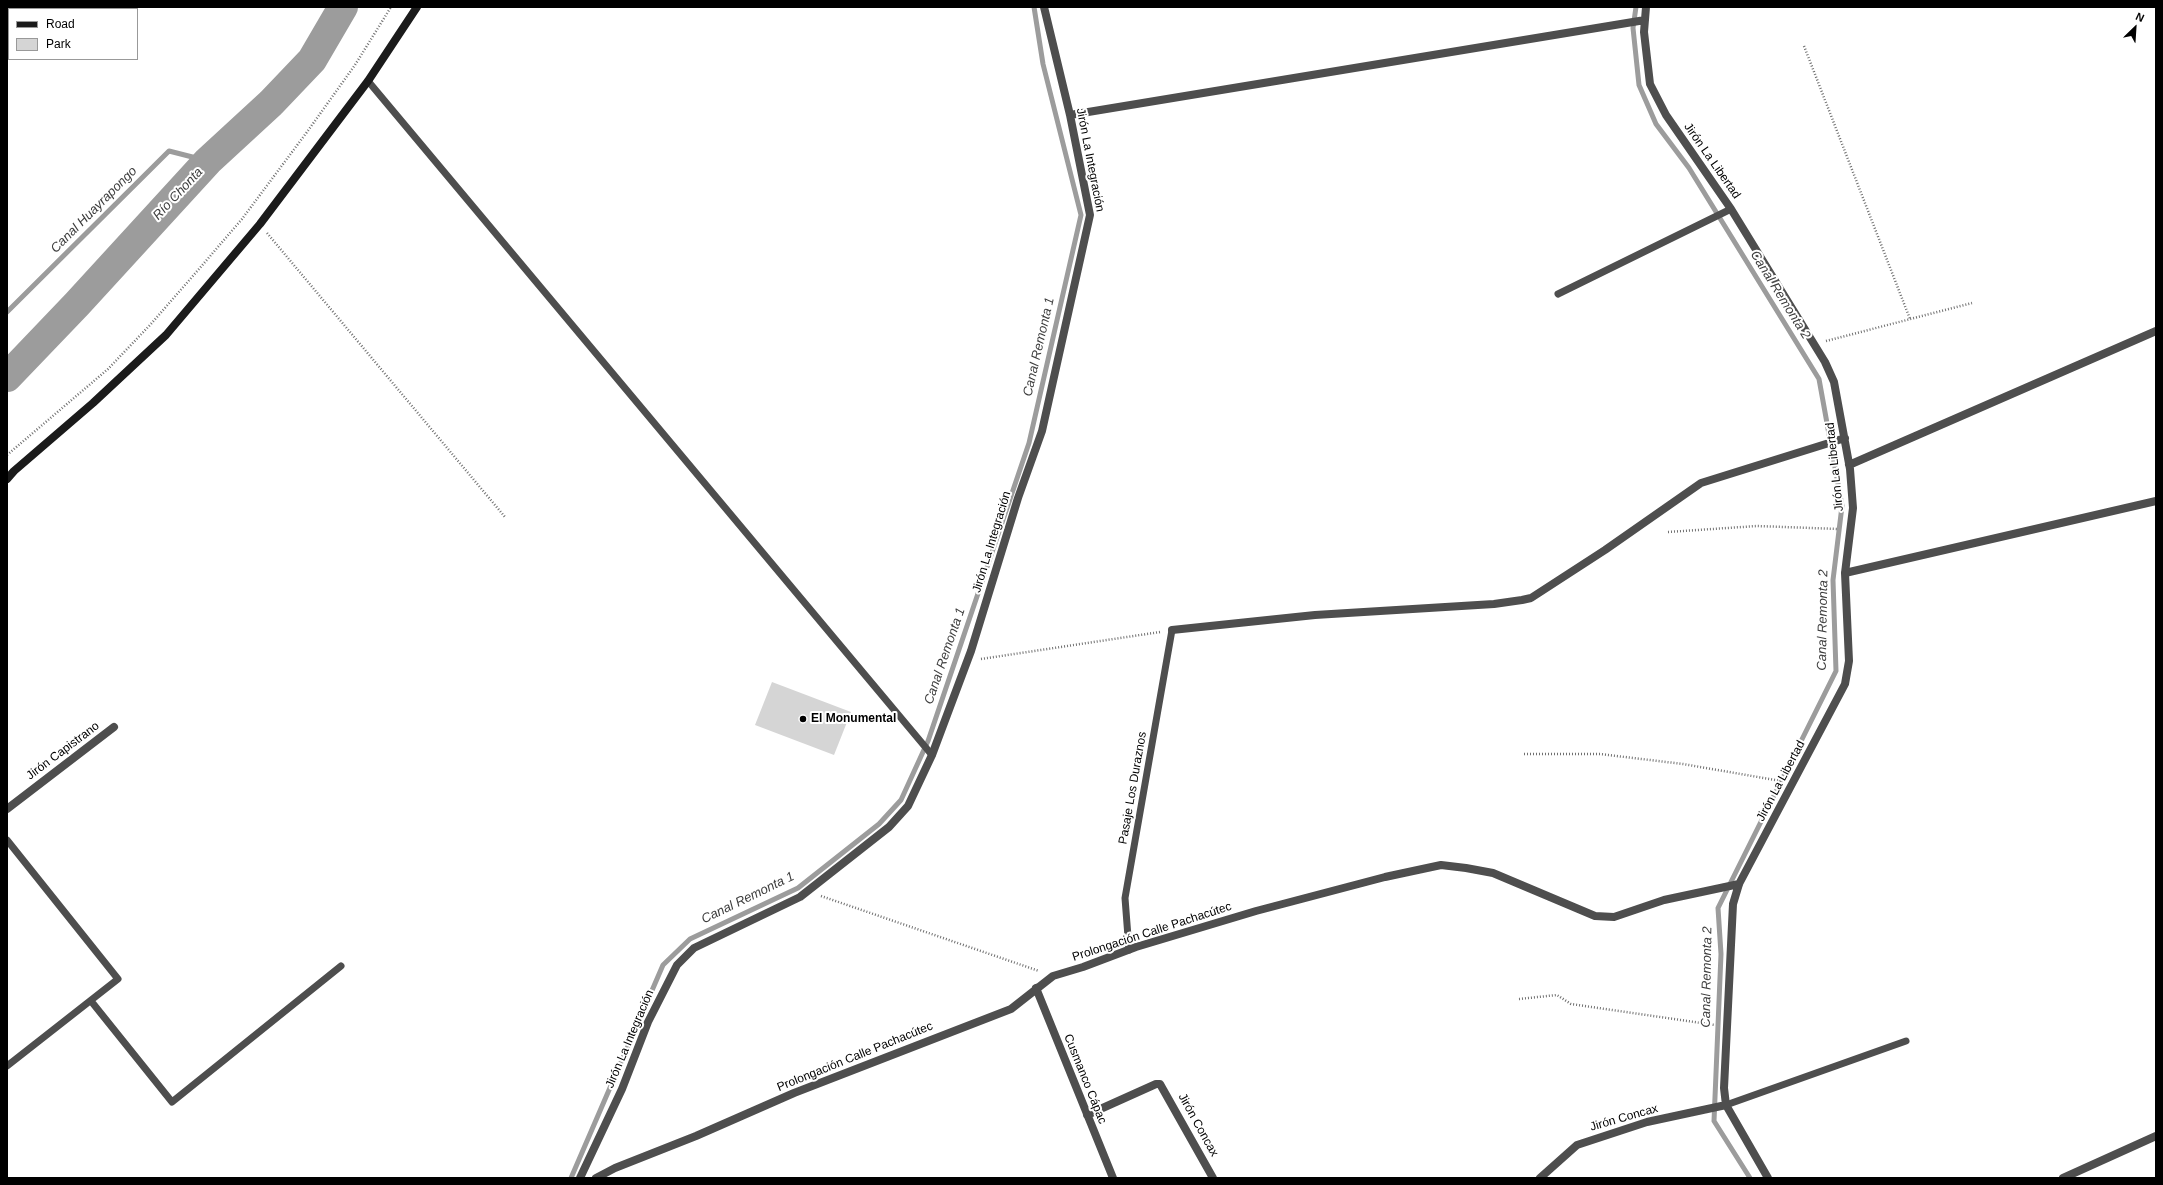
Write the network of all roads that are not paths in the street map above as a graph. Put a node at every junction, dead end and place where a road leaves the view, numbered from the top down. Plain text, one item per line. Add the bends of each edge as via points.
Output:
1 (417, 7) edge
2 (1044, 7) edge
3 (1646, 7) edge
4 (1645, 20) junction
5 (368, 81) junction
6 (1070, 115) junction
7 (1731, 210) junction
8 (1558, 294) dead end
9 (2156, 331) edge
10 (1845, 438) junction
11 (1849, 465) junction
12 (7, 480) edge
13 (2156, 501) edge
14 (1845, 573) junction
15 (1172, 630) joint
16 (114, 727) dead end
17 (932, 755) junction
18 (7, 809) edge
19 (7, 840) edge
20 (1739, 884) junction
21 (1129, 950) junction
22 (341, 966) dead end
23 (1036, 988) junction
24 (91, 1001) junction
25 (1906, 1040) dead end
26 (7, 1066) edge
27 (1726, 1105) junction
28 (1087, 1115) junction
29 (2156, 1136) edge
30 (580, 1178) edge
31 (596, 1178) edge
32 (1113, 1178) edge
33 (1213, 1178) edge
34 (1540, 1178) edge
35 (1768, 1178) edge
36 (2063, 1178) edge

1 - 5 main road
2 - 6 street, Jirón La Integración
3 - 4 street, Jirón La Libertad
4 - 6 street
4 - 7 street, Jirón La Libertad via 1650,84 1666,115
5 - 12 main road via 260,224 166,334
5 - 17 lane
6 - 17 street, Jirón La Integración via 1090,215 1042,431 1018,498 967,661
7 - 8 lane
7 - 10 street, Jirón La Libertad via 1834,382
9 - 11 street
10 - 11 street, Jirón La Libertad
10 - 15 street via 1701,483 1531,598 1494,604 1315,615
11 - 14 street, Jirón La Libertad via 1853,508
13 - 14 street
14 - 20 street, Jirón La Libertad via 1849,635 1849,661 1845,684
15 - 21 lane, Pasaje Los Duraznos via 1125,898
16 - 18 street, Jirón Capistrano
17 - 30 street, Jirón La Integración via 908,806 889,827 800,897 694,948 677,965 648,1022 622,1089
19 - 24 lane via 118,979
20 - 21 street, Prolongación Calle Pachacútec via 1664,900 1614,917 1596,916 1493,873 1441,865 1385,876 1256,911
20 - 27 street, Jirón La Libertad via 1733,904 1724,1088
21 - 23 street, Prolongación Calle Pachacútec via 1053,976
22 - 24 lane via 172,1102
23 - 28 street, Cusmanco Cápac
23 - 31 street, Prolongación Calle Pachacútec via 1011,1009 794,1093
24 - 26 lane
25 - 27 lane
27 - 34 street, Jirón Concax via 1647,1122 1577,1145
27 - 35 street, Jirón La Libertad
28 - 32 street, Cusmanco Cápac
28 - 33 street, Jirón Concax via 1160,1084
29 - 36 street

